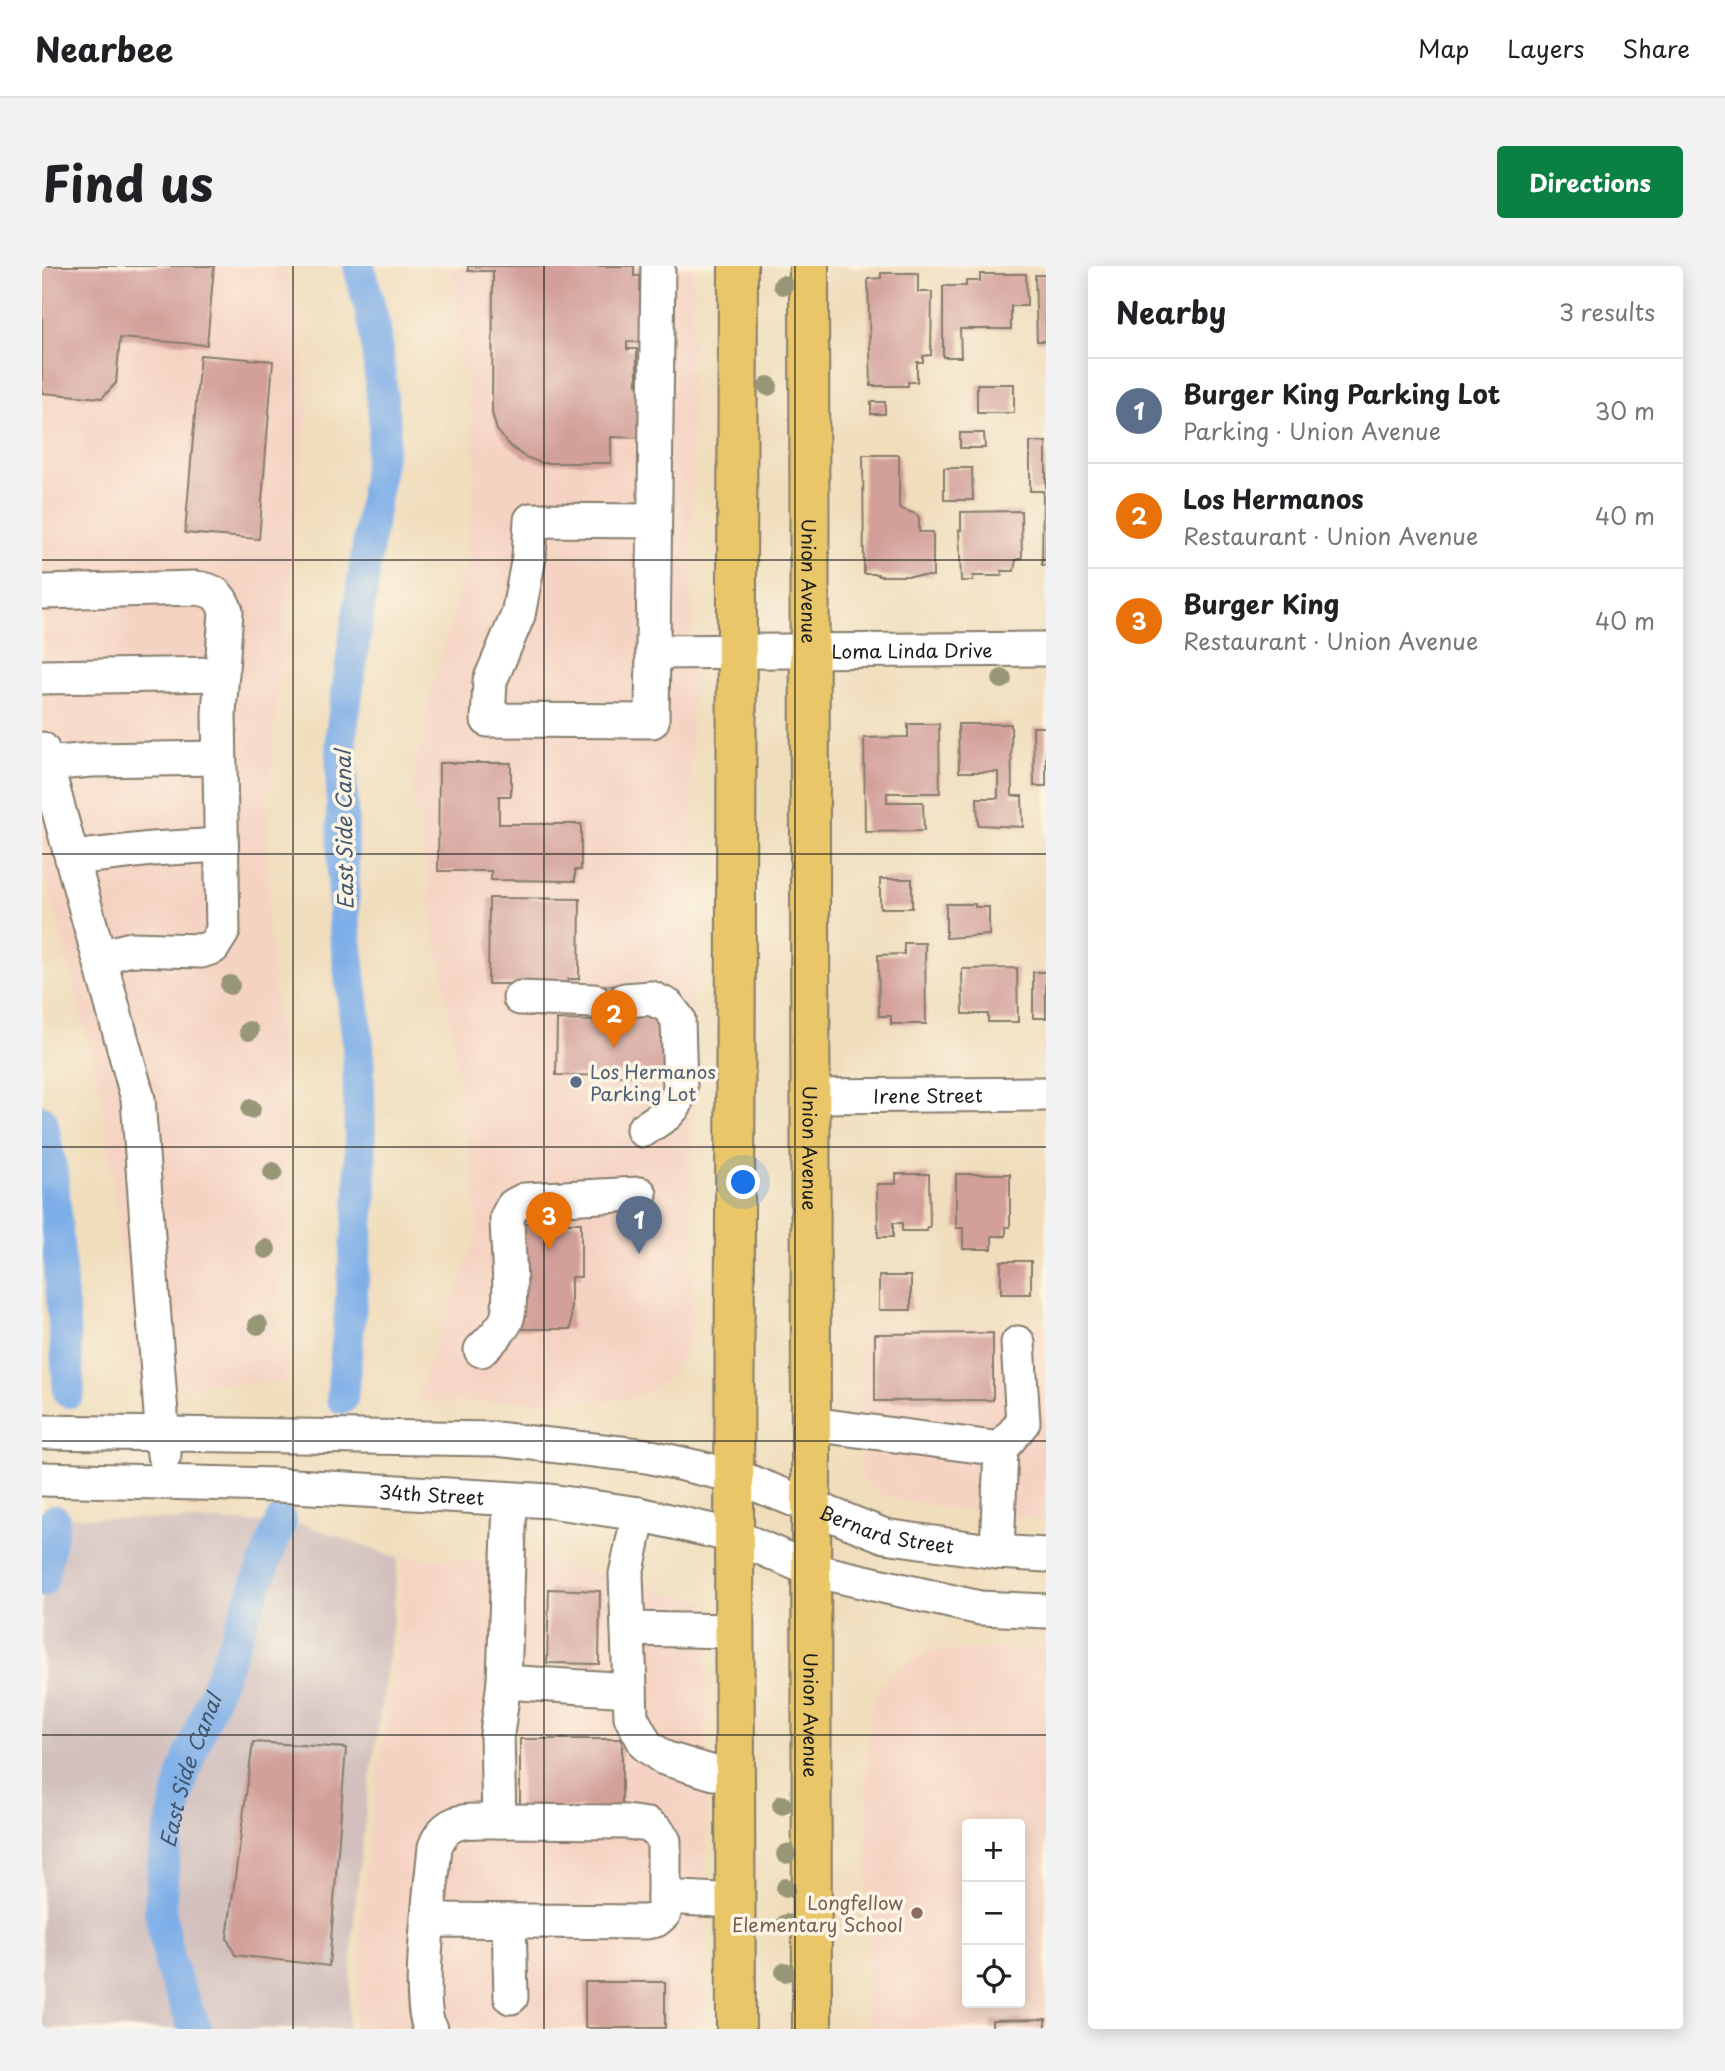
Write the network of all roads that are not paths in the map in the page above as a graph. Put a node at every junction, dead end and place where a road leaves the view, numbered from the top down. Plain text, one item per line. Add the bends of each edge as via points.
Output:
1 (658, 266) edge
2 (738, 266) edge
3 (809, 266) edge
4 (654, 521) junction
5 (42, 592) edge
6 (1046, 649) edge
7 (737, 650) junction
8 (810, 650) junction
9 (653, 652) junction
10 (222, 674) junction
11 (42, 677) edge
12 (44, 756) edge
13 (219, 758) junction
14 (221, 845) junction
15 (73, 858) junction
16 (100, 957) junction
17 (520, 998) dead end
18 (1046, 1094) edge
19 (809, 1096) junction
20 (643, 1130) dead end
21 (640, 1194) dead end
22 (1018, 1343) dead end
23 (481, 1350) dead end
24 (811, 1424) junction
25 (42, 1433) edge
26 (162, 1434) junction
27 (1001, 1449) junction
28 (735, 1476) junction
29 (42, 1479) edge
30 (165, 1482) junction
31 (510, 1499) junction
32 (812, 1508) junction
33 (639, 1514) junction
34 (734, 1536) junction
35 (997, 1552) junction
36 (1046, 1555) edge
37 (812, 1570) junction
38 (1046, 1611) edge
39 (628, 1629) junction
40 (735, 1632) junction
41 (504, 1682) junction
42 (630, 1690) junction
43 (735, 1772) junction
44 (499, 1821) junction
45 (664, 1896) junction
46 (736, 1901) junction
47 (429, 1920) junction
48 (509, 1921) junction
49 (511, 1997) dead end
50 (431, 2029) edge
51 (736, 2029) edge
52 (812, 2029) edge

1 - 4 street
2 - 7 main road
3 - 8 main road, Union Avenue
4 - 9 street
4 - 9 street via 531,520 518,615 490,681 488,720 652,721
5 - 10 street via 211,590 222,599 226,611
6 - 8 street, Loma Linda Drive
7 - 8 street, Loma Linda Drive
7 - 9 street, Loma Linda Drive
7 - 28 main road
8 - 19 main road, Union Avenue
10 - 11 street
10 - 13 street
12 - 13 street
12 - 15 street
13 - 14 street
14 - 15 street
14 - 16 street via 223,931 213,947 201,951 131,949
15 - 16 street
16 - 26 street via 138,1099
17 - 20 street via 651,999 668,1006 678,1019 680,1088 675,1105
18 - 19 street, Irene Street
19 - 24 main road, Union Avenue
21 - 23 street via 524,1200 513,1206 507,1217 507,1318
22 - 27 street via 1023,1422
24 - 27 street
24 - 32 main road, Union Avenue
25 - 26 street
26 - 28 street via 496,1439 647,1457
26 - 30 street
27 - 35 street
28 - 32 street, Bernard Street
28 - 34 main road
29 - 30 street, 34th Street
30 - 31 street, 34th Street
31 - 33 street, 34th Street
31 - 41 street
32 - 35 street, Bernard Street via 885,1536
32 - 37 main road, Union Avenue
33 - 34 street, 34th Street
33 - 39 street via 626,1574
34 - 37 street, 34th Street
34 - 40 main road
35 - 36 street, Bernard Street
37 - 38 street via 980,1608
37 - 52 main road, Union Avenue
39 - 40 street
39 - 42 street
40 - 43 main road
41 - 42 street
41 - 44 street via 497,1734
42 - 43 street via 631,1717 646,1745 686,1766 714,1773
43 - 46 main road
44 - 45 street via 648,1825 664,1841
44 - 47 street via 460,1822 440,1833
45 - 46 street
45 - 48 street via 664,1913 646,1922
46 - 51 main road
47 - 48 street
47 - 50 street via 424,2013
48 - 49 street

